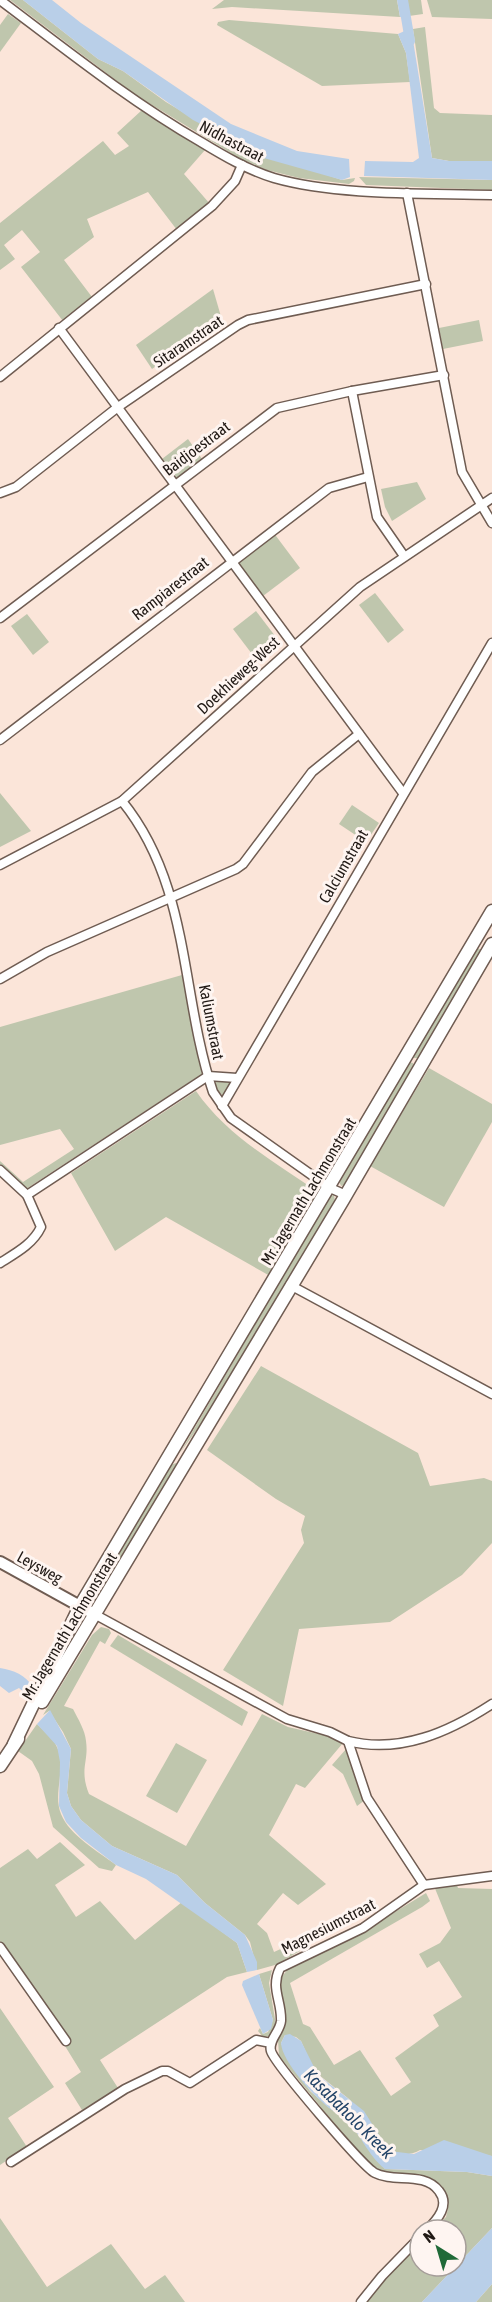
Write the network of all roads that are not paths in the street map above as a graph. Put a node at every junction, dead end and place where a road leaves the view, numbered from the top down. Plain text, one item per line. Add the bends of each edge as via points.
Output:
1 (0, 0) edge
2 (242, 165) junction
3 (407, 193) junction
4 (492, 195) edge
5 (426, 284) junction
6 (59, 328) junction
7 (444, 375) junction
8 (0, 377) edge
9 (352, 391) junction
10 (118, 407) junction
11 (368, 477) junction
12 (174, 484) junction
13 (0, 493) edge
14 (492, 498) edge
15 (481, 506) junction
16 (492, 523) edge
17 (404, 556) junction
18 (231, 560) junction
19 (0, 618) edge
20 (492, 643) edge
21 (293, 644) junction
22 (359, 734) junction
23 (0, 740) edge
24 (403, 793) junction
25 (122, 801) junction
26 (0, 865) edge
27 (172, 896) junction
28 (492, 911) edge
29 (476, 938) junction
30 (492, 945) edge
31 (0, 979) edge
32 (208, 1076) junction
33 (237, 1078) junction
34 (222, 1106) junction
35 (0, 1170) edge
36 (330, 1188) junction
37 (27, 1195) junction
38 (346, 1195) junction
39 (0, 1263) edge
40 (290, 1285) junction
41 (492, 1394) edge
42 (0, 1562) edge
43 (80, 1606) junction
44 (96, 1615) junction
45 (492, 1704) edge
46 (348, 1741) junction
47 (14, 1744) junction
48 (0, 1766) edge
49 (492, 1876) edge
50 (424, 1885) junction
51 (0, 1947) edge
52 (66, 2041) dead end
53 (271, 2043) junction
54 (11, 2162) dead end
55 (437, 2218) edge
56 (408, 2249) edge
57 (361, 2302) edge

1 - 2 street, Nidhastraat via 170,124
2 - 3 street, Nidhastraat via 299,184
2 - 6 street via 235,181 212,206
3 - 4 street, Nidhastraat
3 - 5 street
5 - 7 street
5 - 10 street, Sitaramstraat via 248,320
6 - 8 street
6 - 10 street
7 - 9 street, Baidjoestraat
7 - 15 street via 462,472
9 - 11 street
9 - 12 street, Baidjoestraat via 277,408
10 - 12 street
10 - 13 street, Sitaramstraat via 16,487
11 - 17 street via 377,517
11 - 18 street, Rampiarestraat via 328,488
12 - 18 street
12 - 19 street, Baidjoestraat
14 - 15 street, Doekhieweg-West
15 - 16 street
15 - 17 street, Doekhieweg-West
17 - 21 street, Doekhieweg-West via 360,587
18 - 21 street
18 - 23 street, Rampiarestraat
20 - 24 street, Calciumstraat
21 - 22 street
21 - 25 street, Doekhieweg-West
22 - 24 street
22 - 27 street via 312,772 243,864
24 - 33 street, Calciumstraat
25 - 26 street, Doekhieweg-West
25 - 27 street, Kaliumstraat via 155,850
27 - 31 street via 47,952
27 - 32 street, Kaliumstraat
28 - 29 main road, Mr. Jagernath Lachmonstraat
29 - 30 street
29 - 36 main road, Mr. Jagernath Lachmonstraat
30 - 38 main road, Mr. Jagernath Lachmonstraat
32 - 33 street
32 - 34 street, Kaliumstraat
32 - 37 street
33 - 34 street, Calciumstraat
34 - 36 street, Kaliumstraat via 231,1118
35 - 37 street
36 - 38 street, Kaliumstraat
36 - 43 main road, Mr. Jagernath Lachmonstraat
37 - 39 street via 41,1227 27,1245
38 - 40 main road, Mr. Jagernath Lachmonstraat
40 - 41 street
40 - 44 main road, Mr. Jagernath Lachmonstraat
42 - 43 street, Leysweg
43 - 44 street, Leysweg
43 - 47 main road, Mr. Jagernath Lachmonstraat
44 - 46 street via 287,1719
44 - 47 main road, Mr. Jagernath Lachmonstraat
45 - 46 street via 456,1726 405,1744 373,1747
46 - 50 street via 367,1798
47 - 48 main road
49 - 50 street
50 - 53 street, Magnesiumstraat via 363,1928 280,1968 274,1986 281,2020
51 - 52 street
53 - 54 street via 256,2040 188,2083 162,2071 125,2089
53 - 55 street via 285,2074 361,2164 383,2177 429,2182 438,2188 443,2197
56 - 57 street

